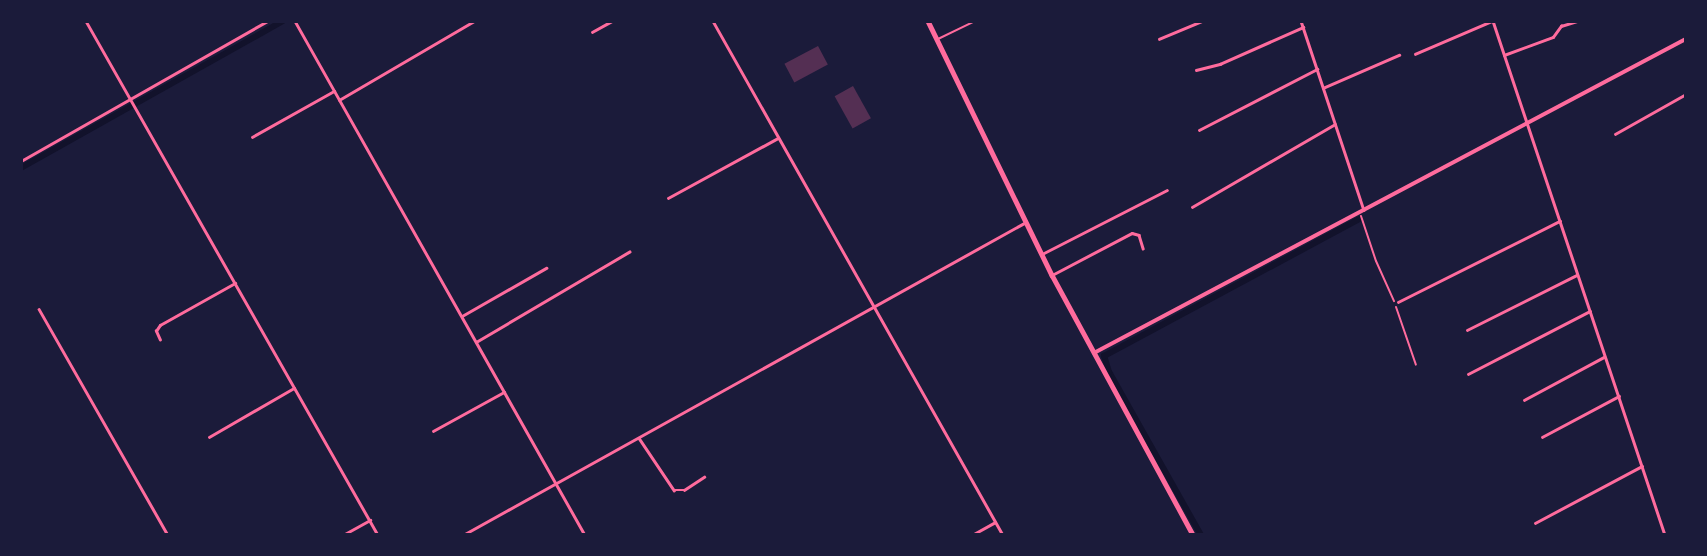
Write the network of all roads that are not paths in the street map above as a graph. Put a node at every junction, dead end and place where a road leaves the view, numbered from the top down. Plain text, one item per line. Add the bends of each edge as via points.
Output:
1 (86, 21) edge
2 (267, 21) edge
3 (295, 21) edge
4 (474, 21) edge
5 (612, 21) edge
6 (713, 21) edge
7 (928, 21) edge
8 (975, 21) edge
9 (1202, 21) edge
10 (1301, 21) edge
11 (1493, 21) edge
12 (1577, 21) edge
13 (1303, 27) junction
14 (592, 32) dead end
15 (938, 39) junction
16 (1159, 39) dead end
17 (1686, 39) edge
18 (1415, 54) dead end
19 (1399, 55) dead end
20 (1504, 55) junction
21 (1317, 69) junction
22 (1196, 70) dead end
23 (1323, 88) junction
24 (334, 91) junction
25 (1686, 94) edge
26 (133, 99) junction
27 (339, 100) junction
28 (1527, 123) junction
29 (1335, 124) junction
30 (1199, 130) dead end
31 (1615, 134) dead end
32 (252, 137) dead end
33 (778, 138) junction
34 (21, 161) edge
35 (1167, 190) dead end
36 (668, 198) dead end
37 (1192, 207) dead end
38 (1364, 210) junction
39 (1560, 221) junction
40 (1026, 222) junction
41 (1143, 248) dead end
42 (629, 252) dead end
43 (1041, 254) junction
44 (546, 268) dead end
45 (1052, 275) junction
46 (1578, 275) junction
47 (235, 283) junction
48 (1398, 302) dead end
49 (873, 307) junction
50 (38, 309) dead end
51 (1590, 311) junction
52 (462, 316) junction
53 (1467, 331) dead end
54 (160, 340) dead end
55 (476, 342) junction
56 (1093, 354) junction
57 (1605, 356) junction
58 (1468, 374) dead end
59 (294, 388) junction
60 (504, 392) junction
61 (1619, 396) junction
62 (1524, 400) dead end
63 (433, 431) dead end
64 (209, 437) dead end
65 (1542, 437) dead end
66 (639, 438) junction
67 (1642, 466) junction
68 (704, 477) dead end
69 (556, 484) junction
70 (370, 520) junction
71 (995, 522) junction
72 (1535, 523) dead end
73 (1664, 534) edge
74 (168, 535) edge
75 (343, 535) edge
76 (378, 535) edge
77 (463, 535) edge
78 (585, 535) edge
79 (972, 535) edge
80 (1003, 535) edge
81 (1193, 535) edge

1 - 26 street
2 - 26 street
3 - 24 street
4 - 27 street
5 - 14 street
6 - 33 street
7 - 15 main road
8 - 15 lane
9 - 16 street
10 - 13 street
11 - 18 street
11 - 20 street
12 - 20 street via 1561,26 1553,37
13 - 21 street
13 - 22 street
15 - 40 main road
17 - 28 street
19 - 23 street
20 - 28 street
21 - 23 street
21 - 30 street
23 - 29 street
24 - 27 street
24 - 32 street
25 - 31 street
26 - 34 street
26 - 47 street
27 - 52 street
28 - 38 street
28 - 39 street
29 - 37 street
29 - 38 street
33 - 36 street
33 - 49 street
35 - 43 street
38 - 56 street
39 - 46 street
39 - 48 street
40 - 43 main road
40 - 49 street
41 - 45 street via 1139,235 1132,233
42 - 55 street
43 - 45 main road
44 - 52 street
45 - 56 main road
46 - 51 street
46 - 53 street
47 - 54 street via 160,325 156,331
47 - 59 street
49 - 66 street
49 - 71 street
50 - 74 street
51 - 57 street
51 - 58 street
52 - 55 street
55 - 60 street
56 - 81 main road
57 - 61 street
57 - 62 street
59 - 64 street
59 - 70 street
60 - 63 street
60 - 69 street
61 - 65 street
61 - 67 street
66 - 68 street via 674,490 684,490
66 - 69 street
67 - 72 street
67 - 73 street
69 - 77 street
69 - 78 street
70 - 75 street
70 - 76 street
71 - 79 street
71 - 80 street

